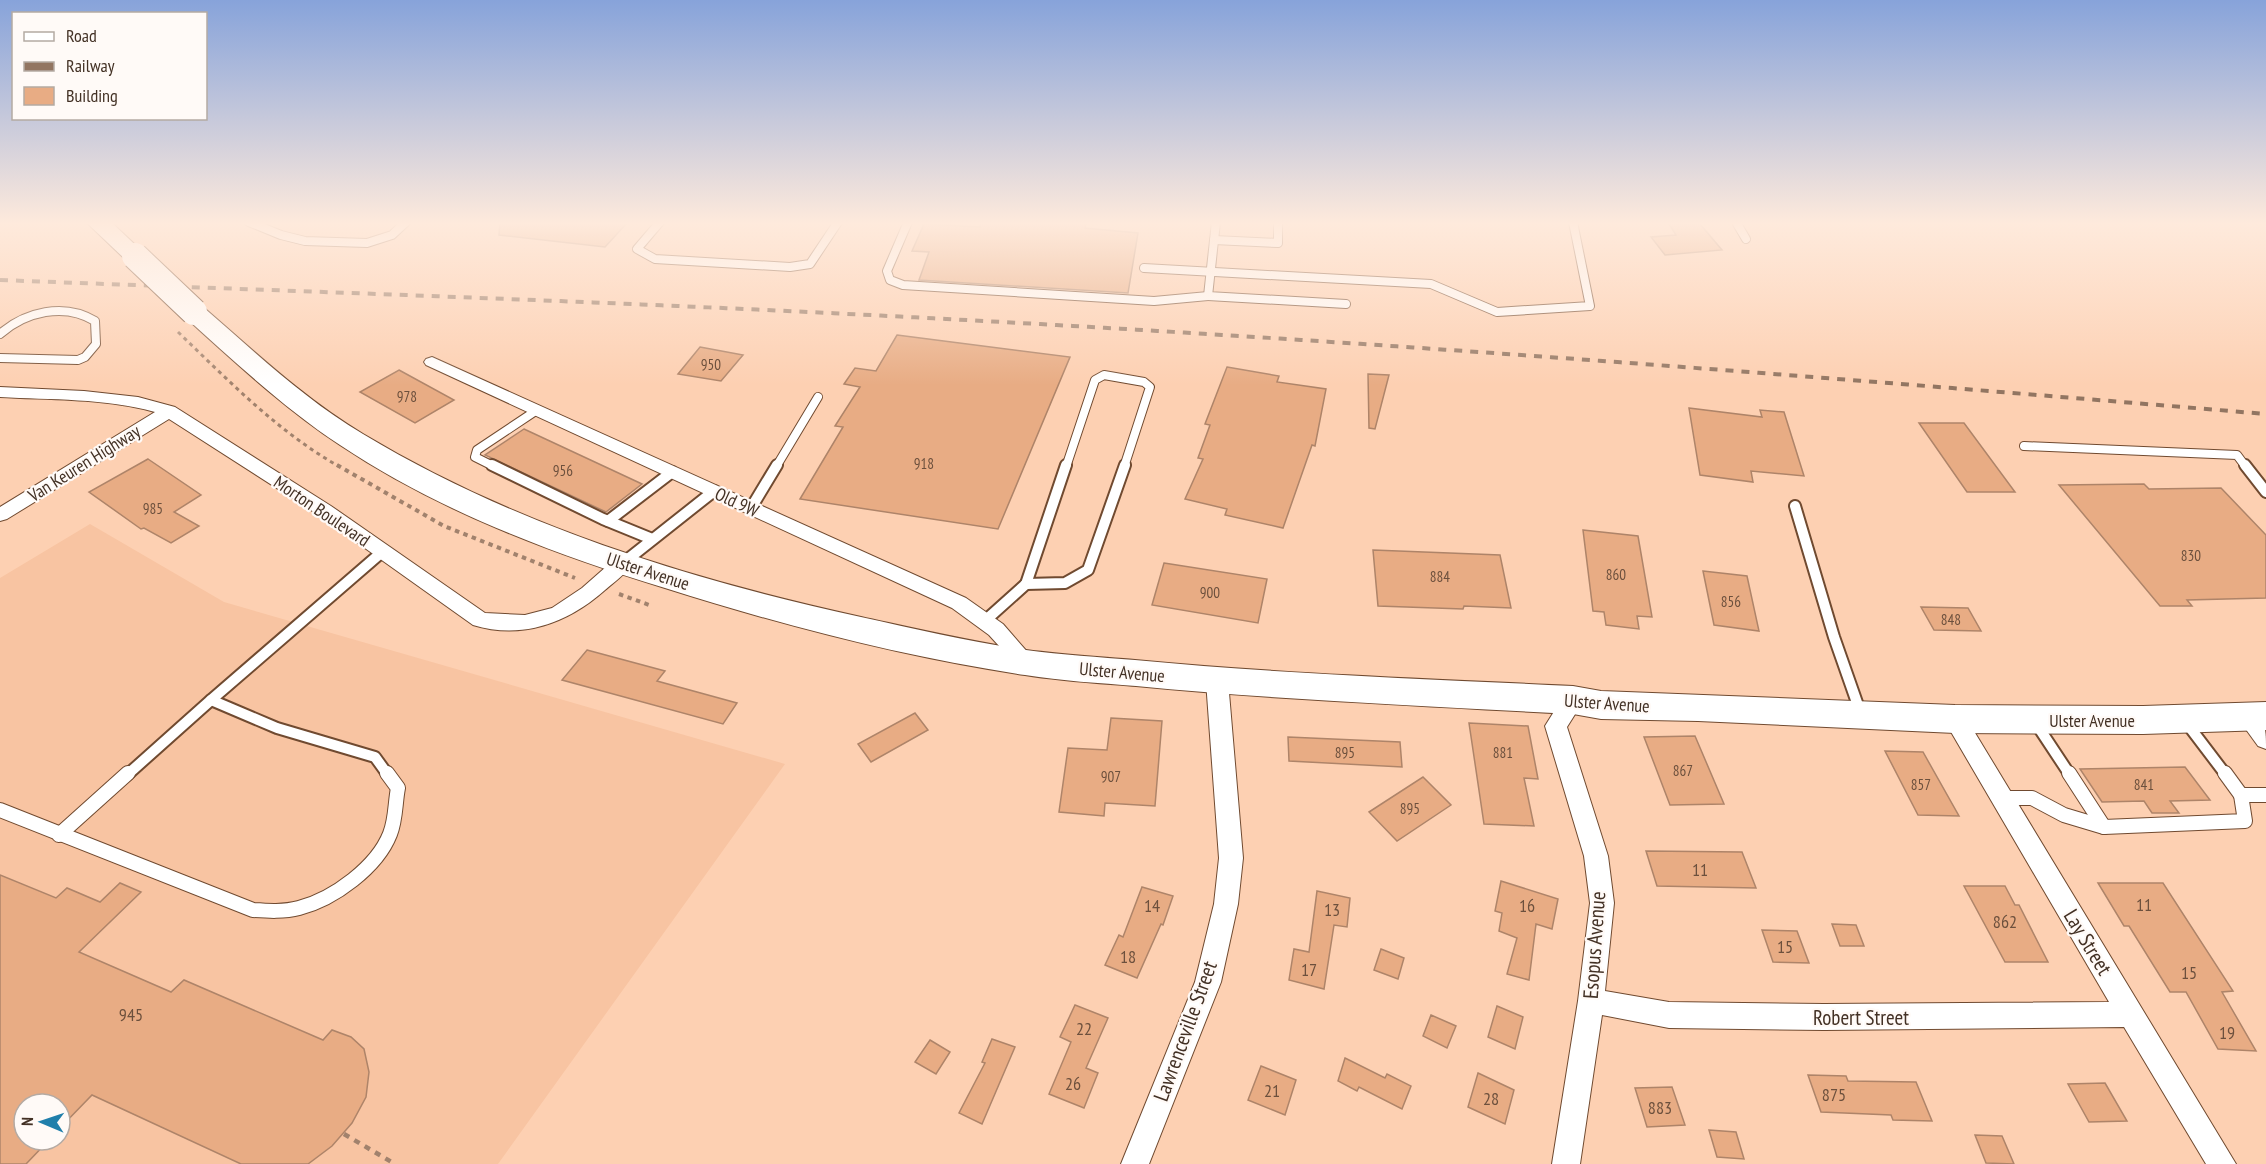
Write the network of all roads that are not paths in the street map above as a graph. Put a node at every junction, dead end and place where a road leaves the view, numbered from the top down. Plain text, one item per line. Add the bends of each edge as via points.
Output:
1 (156, 276) edge
2 (889, 276) edge
3 (1210, 276) edge
4 (1300, 276) edge
5 (1584, 276) edge
6 (1208, 296) junction
7 (1346, 304) dead end
8 (0, 334) edge
9 (0, 358) edge
10 (432, 362) dead end
11 (0, 392) edge
12 (818, 398) dead end
13 (537, 410) junction
14 (169, 411) junction
15 (2024, 446) dead end
16 (672, 472) junction
17 (714, 491) junction
18 (2266, 492) edge
19 (1795, 506) dead end
20 (751, 508) junction
21 (0, 515) edge
22 (608, 521) junction
23 (652, 539) junction
24 (382, 552) junction
25 (622, 564) junction
26 (1026, 584) junction
27 (987, 619) junction
28 (1027, 663) junction
29 (1217, 681) junction
30 (211, 700) junction
31 (1574, 700) junction
32 (1861, 714) junction
33 (1956, 719) junction
34 (2183, 719) junction
35 (2034, 720) junction
36 (2260, 724) edge
37 (2241, 795) junction
38 (2266, 795) edge
39 (2000, 798) junction
40 (0, 810) edge
41 (2104, 827) junction
42 (59, 835) junction
43 (1591, 1001) junction
44 (2132, 1014) junction
45 (1135, 1164) edge
46 (1566, 1164) edge
47 (2222, 1164) edge

1 - 25 main road, Ulster Avenue, bridge via 272,381 350,439 437,488 522,527
2 - 6 lane via 903,285 1154,301
3 - 6 lane
4 - 5 lane via 1431,284 1497,312 1590,306
6 - 7 lane
8 - 9 lane via 20,318 36,313 90,316 95,321 96,344 78,360
10 - 13 street, Old 9W
11 - 14 street, Morton Boulevard via 138,402
12 - 20 lane
13 - 16 street, Old 9W
13 - 22 lane via 477,450 475,457
14 - 21 street, Van Keuren Highway
14 - 24 street, Morton Boulevard via 324,510
15 - 18 lane via 2237,455
16 - 17 street, Old 9W
16 - 22 lane
17 - 20 street, Old 9W
17 - 23 lane
19 - 32 lane via 1840,662
20 - 27 street, Old 9W
22 - 23 lane
23 - 25 lane
24 - 25 street, Morton Boulevard via 480,620 505,624 523,624 571,608
24 - 30 lane
25 - 28 main road, Ulster Avenue via 769,609
26 - 26 lane via 1065,583 1088,570 1145,408 1150,387 1144,382 1104,375 1095,380
26 - 27 lane
27 - 28 street, Old 9W
28 - 29 main road, Ulster Avenue
29 - 31 main road, Ulster Avenue
29 - 45 street, Lawrenceville Street via 1231,858 1226,904 1208,982
30 - 42 lane
30 - 42 lane via 277,728 375,757 398,788 390,833 376,856 355,877 307,906 277,912 253,910
31 - 32 main road, Ulster Avenue via 1601,705
31 - 43 street, Esopus Avenue via 1556,726 1596,856 1602,903
32 - 33 main road, Ulster Avenue
33 - 35 main road, Ulster Avenue
33 - 39 street, Lay Street
34 - 35 main road, Ulster Avenue
34 - 36 main road, Ulster Avenue
34 - 37 lane
35 - 41 lane
37 - 38 lane
37 - 41 lane via 2245,821
39 - 41 lane via 2032,798 2064,816
39 - 44 street, Lay Street
40 - 42 lane
43 - 44 street, Robert Street via 1669,1015
43 - 46 street, Esopus Avenue
44 - 47 street, Lay Street

